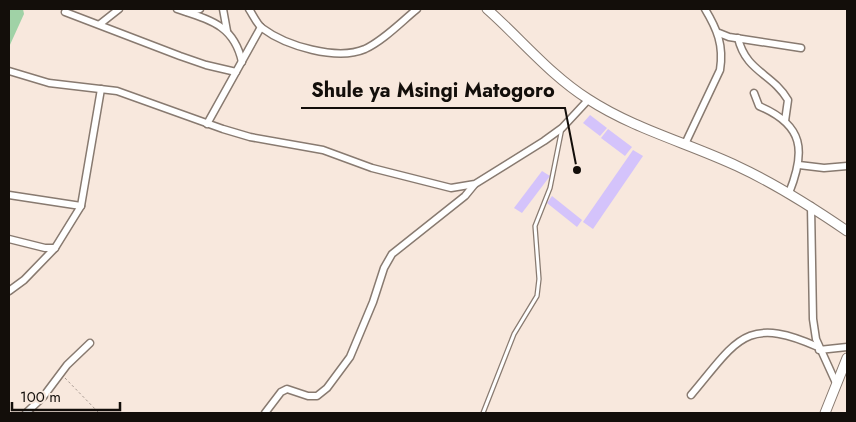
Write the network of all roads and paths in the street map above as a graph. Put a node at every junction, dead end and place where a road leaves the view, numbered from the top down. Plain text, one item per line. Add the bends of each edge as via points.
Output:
1 (119, 9) edge
2 (177, 9) edge
3 (200, 9) edge
4 (223, 9) edge
5 (249, 9) edge
6 (417, 9) edge
7 (487, 9) edge
8 (705, 9) edge
9 (65, 12) dead end
10 (187, 12) junction
11 (100, 24) junction
12 (261, 27) junction
13 (228, 31) junction
14 (719, 33) junction
15 (738, 38) junction
16 (801, 48) dead end
17 (242, 62) junction
18 (9, 71) edge
19 (236, 72) junction
20 (101, 89) junction
21 (754, 93) dead end
22 (588, 100) junction
23 (785, 121) junction
24 (208, 124) junction
25 (562, 128) junction
26 (686, 144) junction
27 (799, 165) junction
28 (847, 166) edge
29 (475, 184) junction
30 (789, 193) junction
31 (9, 195) edge
32 (81, 206) junction
33 (810, 206) junction
34 (847, 231) edge
35 (9, 238) edge
36 (55, 248) junction
37 (9, 292) edge
38 (90, 343) dead end
39 (847, 347) edge
40 (819, 348) junction
41 (847, 358) edge
42 (61, 374) junction
43 (836, 383) junction
44 (691, 395) dead end
45 (26, 413) edge
46 (99, 413) edge
47 (266, 413) edge
48 (483, 413) edge
49 (825, 413) edge

1 - 11 street
2 - 10 street
3 - 10 street
4 - 13 street
5 - 12 street
6 - 12 street via 374,43 352,53 318,52
7 - 22 street via 560,80
8 - 14 street
9 - 11 street
10 - 13 street
11 - 19 street via 180,56
12 - 17 street
13 - 17 street via 239,48
14 - 15 street
14 - 26 street via 720,70
15 - 16 street
15 - 23 street via 746,59 788,100
17 - 19 street
18 - 20 street via 49,84
19 - 24 street
20 - 24 street via 118,90
20 - 32 street
21 - 23 street via 759,106
22 - 25 street
22 - 26 street via 619,117
23 - 27 street via 797,142
24 - 29 street via 250,137 323,150 434,185 451,188
25 - 29 street
25 - 48 lane via 550,188 535,226 539,279 536,296 514,334
26 - 30 street
27 - 28 street
27 - 30 street
29 - 47 street via 465,196 392,254 350,357 327,388 317,396 287,388
30 - 33 street
31 - 32 street
32 - 36 street
33 - 34 street
33 - 40 street via 814,319
35 - 36 street
36 - 37 street
38 - 42 street via 72,358
39 - 40 street
40 - 43 street
40 - 44 street via 777,332 745,336
41 - 43 street
42 - 45 street
42 - 46 path
43 - 49 street

